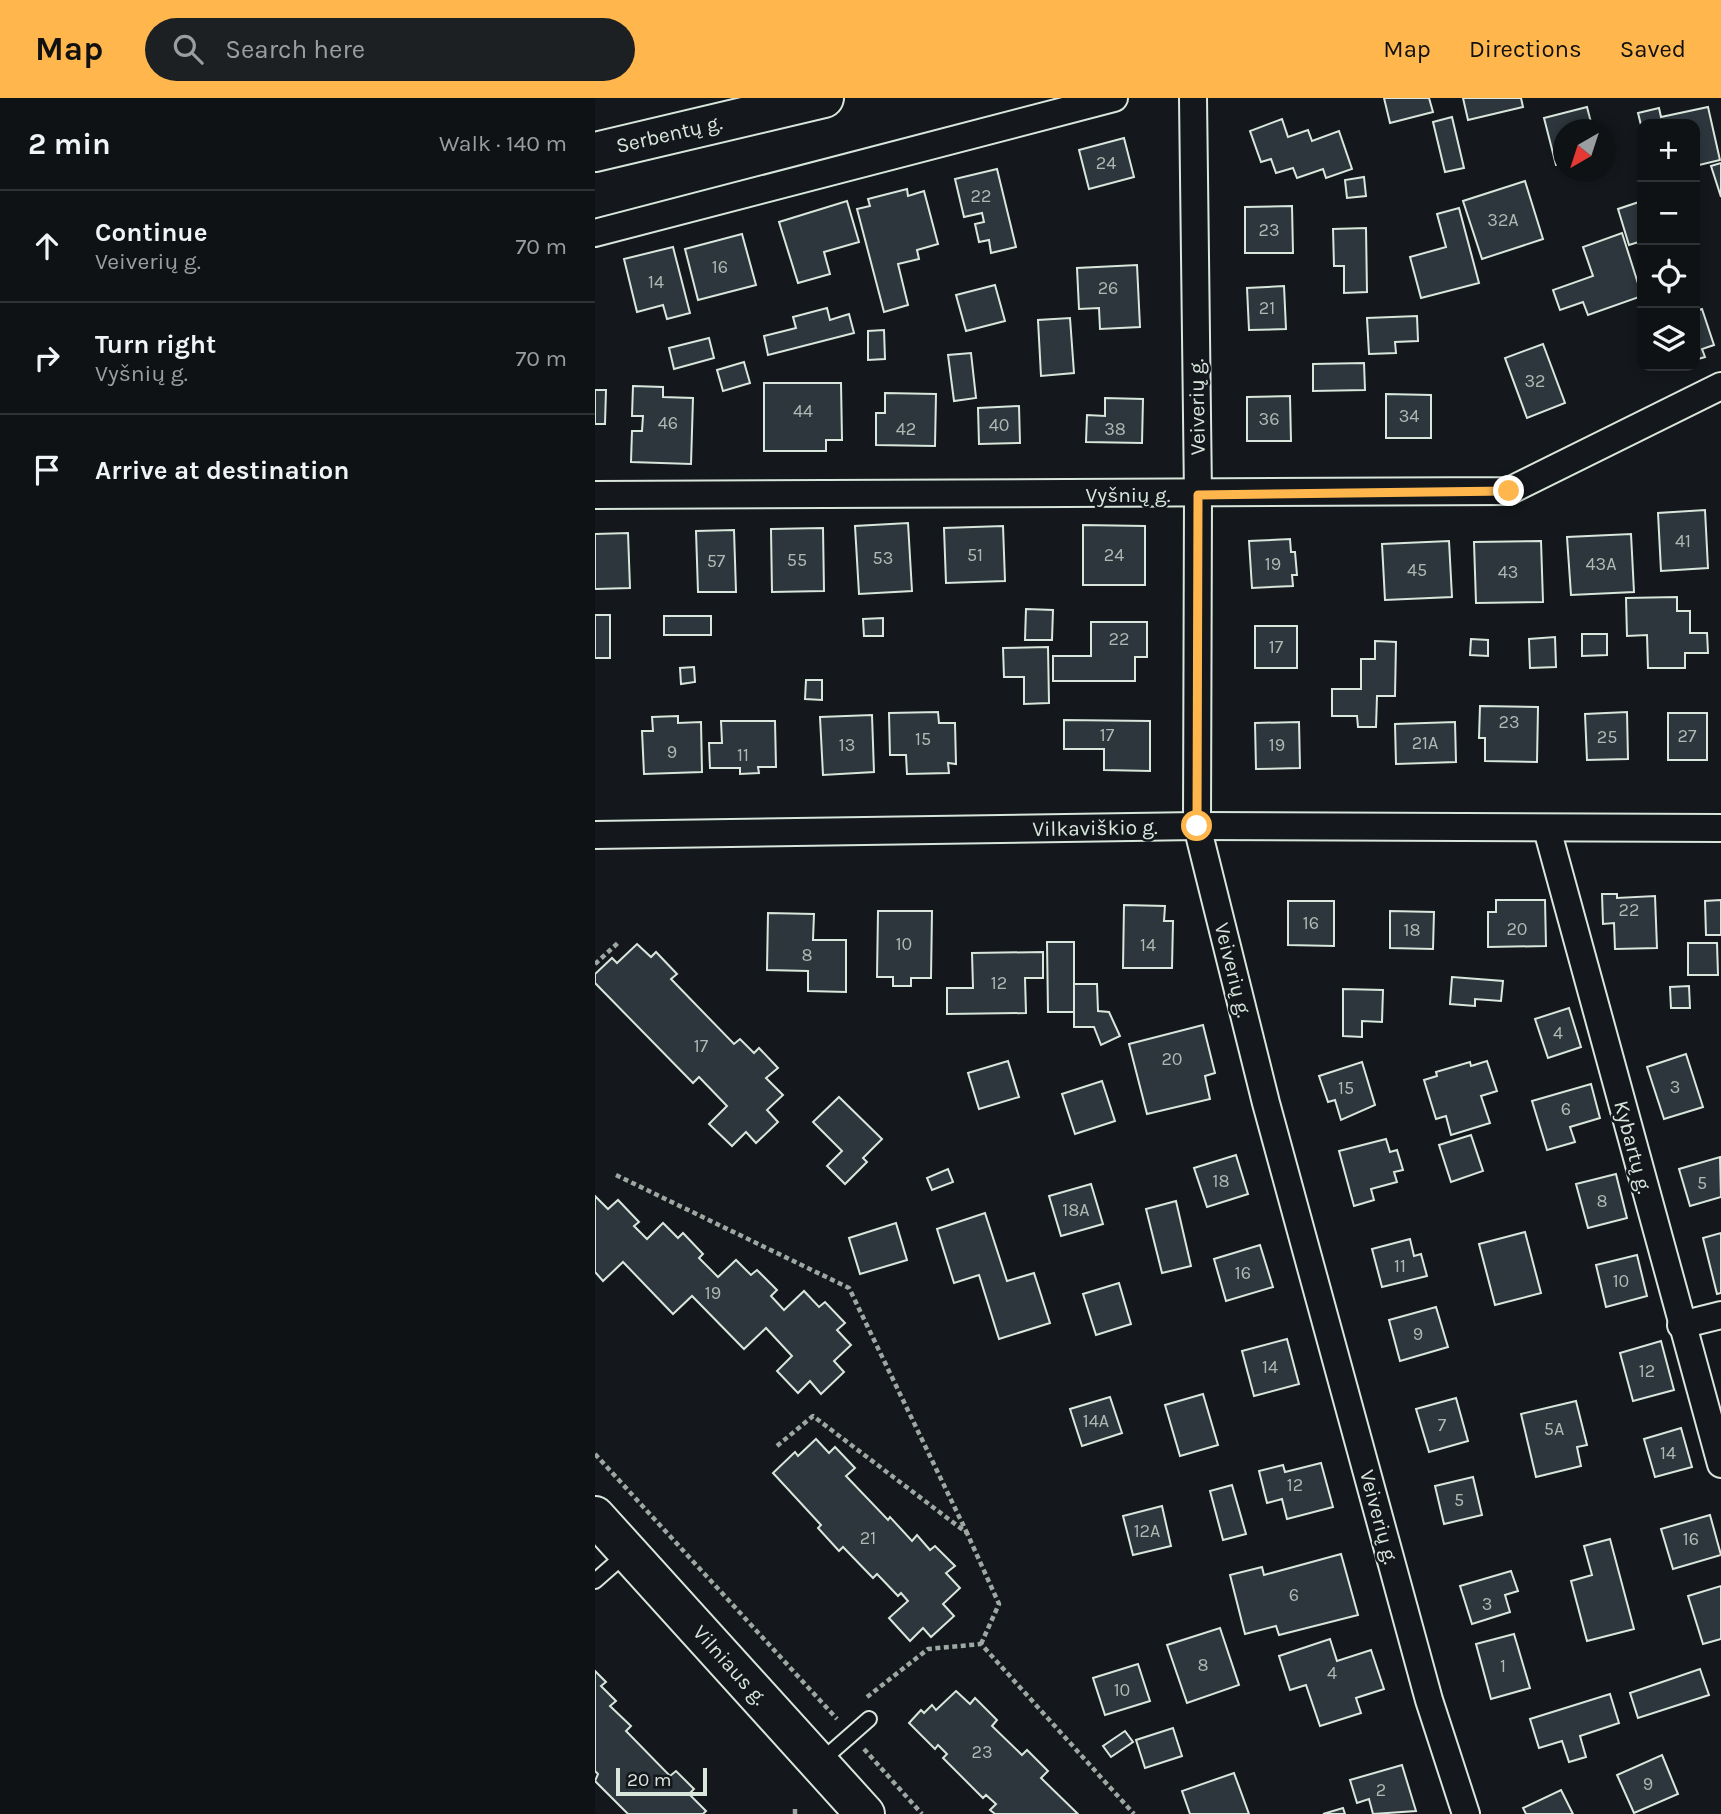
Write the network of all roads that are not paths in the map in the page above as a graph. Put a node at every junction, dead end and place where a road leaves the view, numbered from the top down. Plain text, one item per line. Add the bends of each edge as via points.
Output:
1 (824, 98) edge
2 (1114, 98) edge
3 (1193, 98) edge
4 (595, 152) edge
5 (595, 233) edge
6 (1721, 386) edge
7 (595, 495) edge
8 (1198, 495) junction
9 (1197, 826) junction
10 (1721, 828) edge
11 (1547, 829) junction
12 (595, 835) edge
13 (1721, 1315) edge
14 (1681, 1325) junction
15 (1721, 1464) edge
16 (595, 1516) edge
17 (629, 1552) junction
18 (595, 1581) edge
19 (869, 1719) dead end
20 (819, 1763) junction
21 (865, 1814) edge
22 (1466, 1814) edge

1 - 4 main road, Serbentų g.
2 - 5 street
3 - 8 street, Veiverių g.
6 - 8 street, Vyšnių g. via 1509,491
7 - 8 street, Vyšnių g.
8 - 9 street, Veiverių g.
9 - 11 street, Vilkaviškio g.
9 - 12 street, Vilkaviškio g.
9 - 22 street, Veiverių g. via 1277,1144 1429,1700
10 - 11 street, Vilkaviškio g.
11 - 14 street, Kybartų g.
13 - 14 street
14 - 15 street, Kybartų g.
16 - 17 main road, Vilniaus g.
17 - 18 lane
17 - 20 main road, Vilniaus g.
19 - 20 lane
20 - 21 main road, Vilniaus g.

